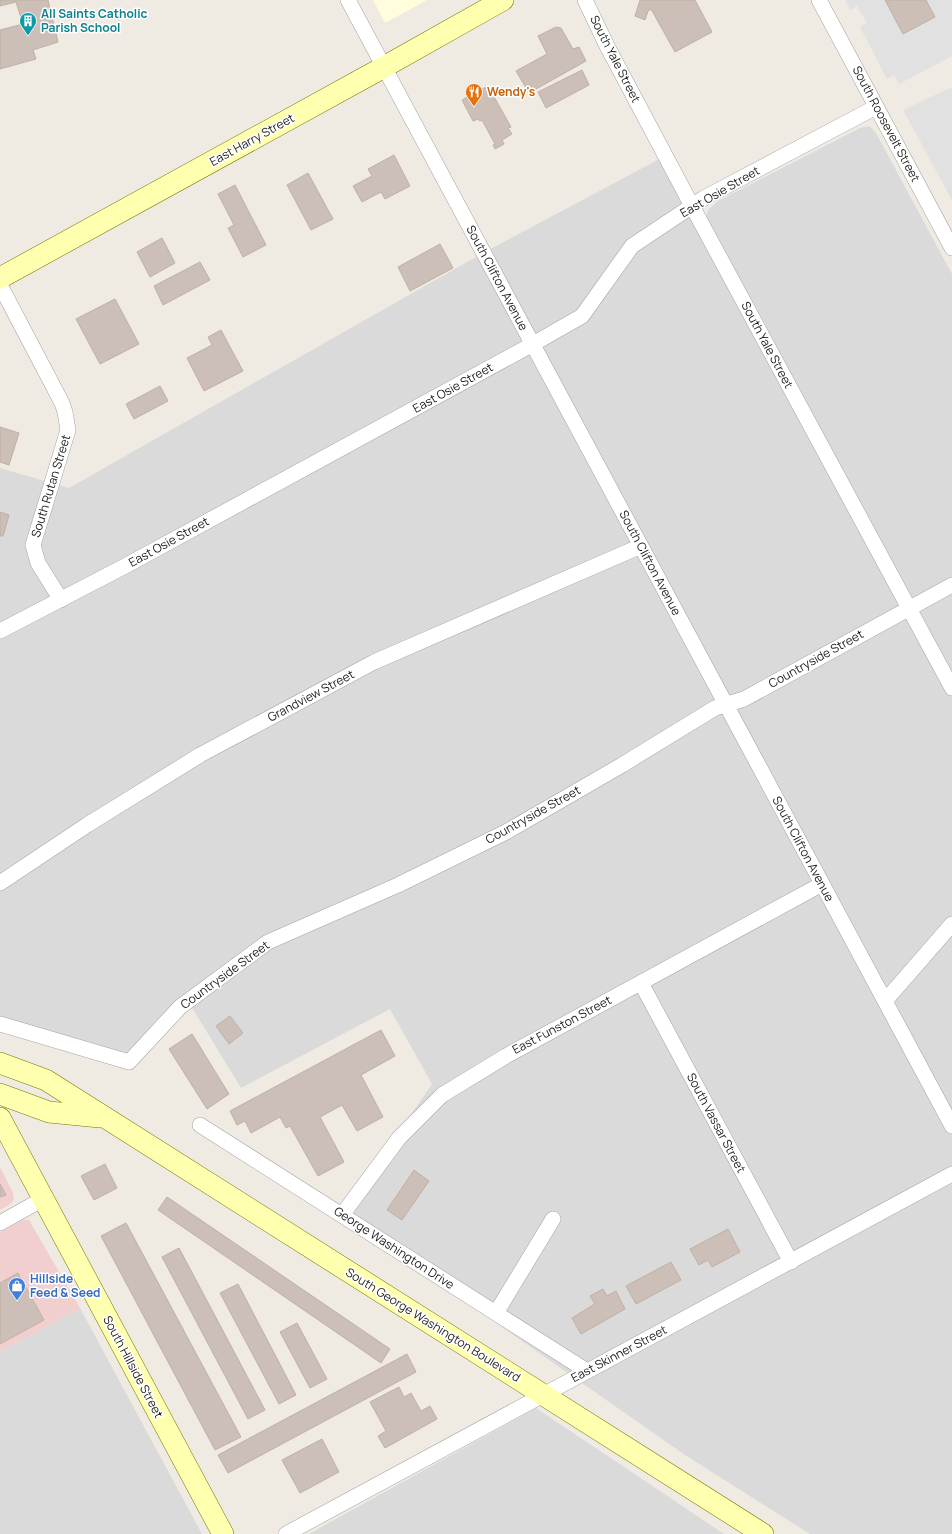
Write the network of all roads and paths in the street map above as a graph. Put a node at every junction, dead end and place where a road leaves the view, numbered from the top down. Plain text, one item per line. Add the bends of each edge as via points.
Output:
1 (348, 0) edge
2 (503, 0) edge
3 (585, 0) edge
4 (819, 0) edge
5 (384, 67) junction
6 (876, 106) junction
7 (692, 206) junction
8 (952, 248) edge
9 (0, 278) edge
10 (0, 286) edge
11 (533, 344) junction
12 (640, 546) junction
13 (952, 586) edge
14 (61, 600) junction
15 (910, 608) junction
16 (0, 631) edge
17 (952, 688) edge
18 (726, 705) junction
19 (0, 883) edge
20 (822, 884) junction
21 (952, 924) edge
22 (641, 983) junction
23 (885, 1001) junction
24 (0, 1024) edge
25 (0, 1063) edge
26 (0, 1094) edge
27 (103, 1117) junction
28 (0, 1118) edge
29 (200, 1125) dead end
30 (952, 1126) edge
31 (952, 1174) edge
32 (43, 1199) junction
33 (342, 1215) junction
34 (553, 1219) dead end
35 (0, 1223) edge
36 (791, 1262) junction
37 (496, 1313) junction
38 (587, 1371) junction
39 (544, 1395) junction
40 (223, 1534) edge
41 (286, 1534) edge
42 (763, 1534) edge

1 - 5 street, South Clifton Avenue
2 - 5 main road, East Harry Street
3 - 7 street, South Yale Street
4 - 6 street, South Roosevelt Street
5 - 9 main road, East Harry Street
5 - 11 street, South Clifton Avenue
6 - 7 street, East Osie Street
6 - 8 street, South Roosevelt Street
7 - 11 street, East Osie Street via 632,246 582,316
7 - 15 street, South Yale Street
10 - 14 street, South Rutan Street via 62,403 67,421 68,430 33,545 38,563
11 - 12 street, South Clifton Avenue
11 - 14 street, East Osie Street
12 - 18 street, South Clifton Avenue
12 - 19 street, Grandview Street via 374,662 200,755
13 - 15 street, Countryside Street
14 - 16 street, East Osie Street
15 - 17 street, South Yale Street
15 - 18 street, Countryside Street via 744,699
18 - 20 street, South Clifton Avenue
18 - 24 street, Countryside Street via 715,708 622,766 506,832 398,885 268,942 180,1007 129,1062
20 - 22 street, East Funston Street
20 - 23 street, South Clifton Avenue
21 - 23 street
22 - 33 street, East Funston Street via 506,1056 442,1094 398,1138
22 - 36 street, South Vassar Street
23 - 30 street, South Clifton Avenue
25 - 27 main road, South George Washington Boulevard via 46,1080
26 - 27 main road, South George Washington Boulevard via 49,1112
27 - 39 main road, South George Washington Boulevard
28 - 32 main road, South Hillside Street
29 - 33 street, George Washington Drive
31 - 36 street, East Skinner Street
32 - 35 street
32 - 40 main road, South Hillside Street
33 - 37 street, George Washington Drive
34 - 37 street
36 - 38 street, East Skinner Street
37 - 38 street, George Washington Drive
38 - 39 street, East Skinner Street
39 - 41 street, East Skinner Street
39 - 42 main road, South George Washington Boulevard

